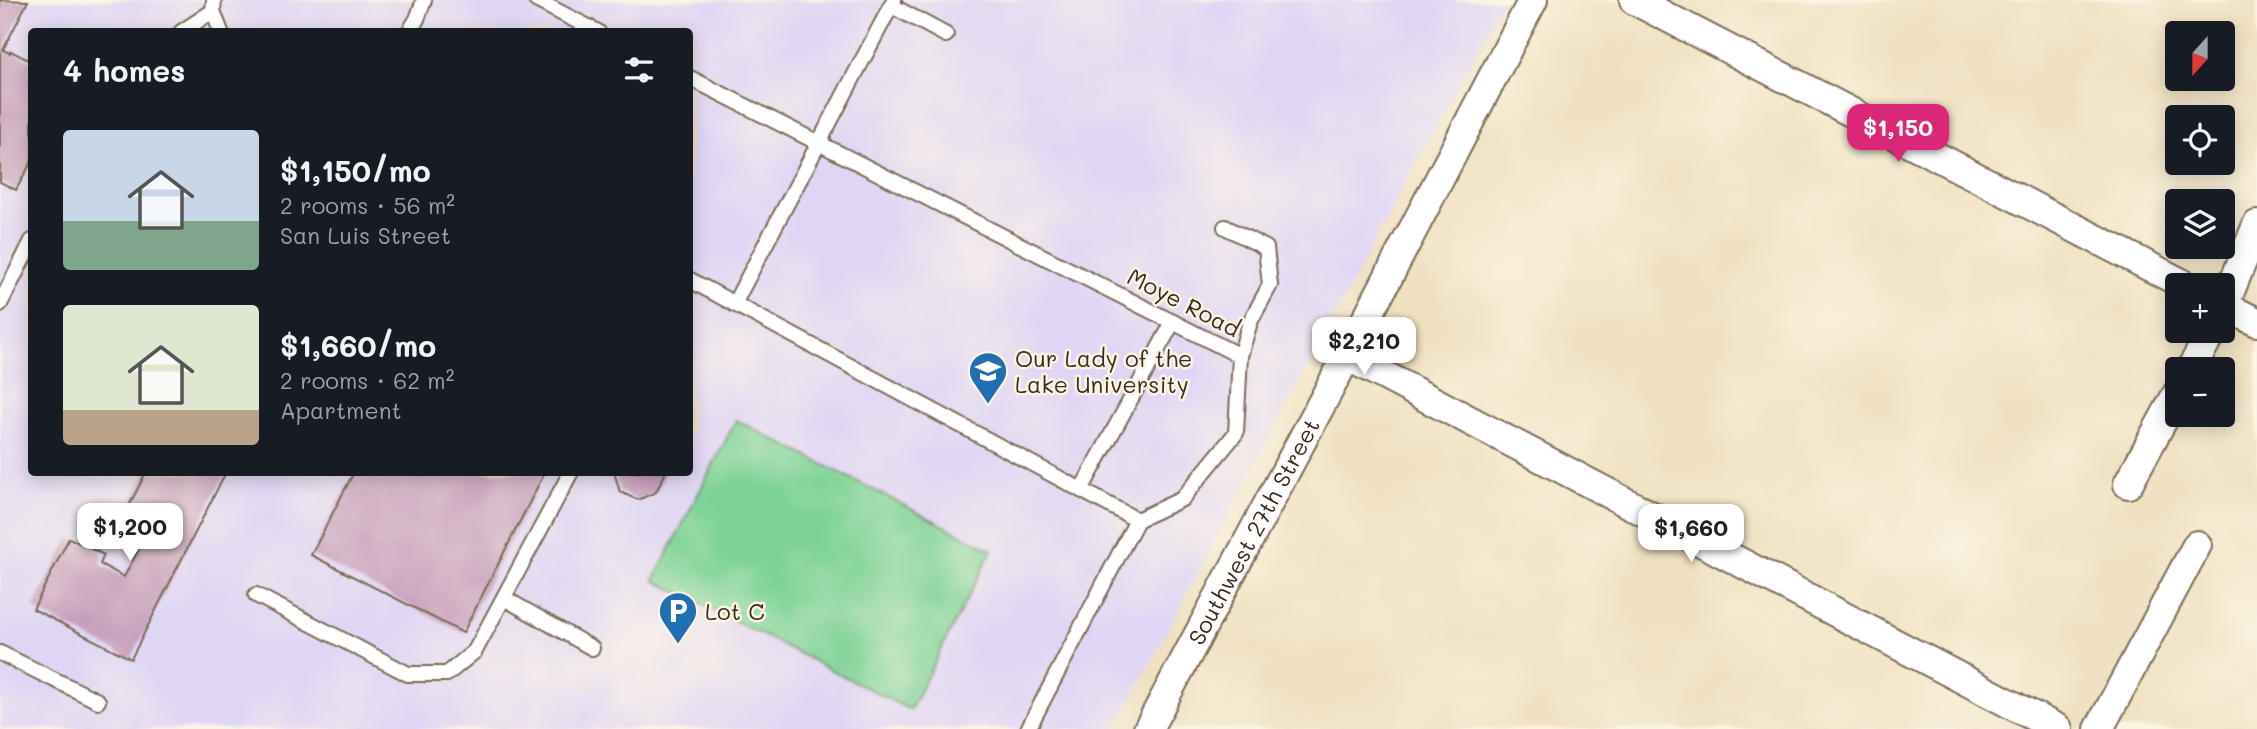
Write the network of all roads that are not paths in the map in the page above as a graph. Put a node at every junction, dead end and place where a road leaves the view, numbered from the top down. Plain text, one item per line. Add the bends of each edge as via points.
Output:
1 (424, 0) edge
2 (536, 0) edge
3 (1533, 0) edge
4 (1634, 0) edge
5 (893, 3) edge
6 (214, 5) edge
7 (186, 28) edge
8 (220, 28) edge
9 (411, 28) edge
10 (590, 28) edge
11 (946, 35) dead end
12 (693, 80) edge
13 (820, 144) junction
14 (2257, 225) edge
15 (1225, 227) dead end
16 (28, 249) edge
17 (2165, 275) edge
18 (2235, 278) edge
19 (693, 282) edge
20 (0, 304) edge
21 (734, 304) junction
22 (2235, 312) edge
23 (1172, 322) junction
24 (2257, 322) edge
25 (1240, 356) junction
26 (1347, 356) junction
27 (2165, 416) edge
28 (569, 476) edge
29 (2128, 484) dead end
30 (1080, 490) junction
31 (1137, 520) junction
32 (2197, 545) dead end
33 (256, 595) dead end
34 (504, 598) junction
35 (592, 648) dead end
36 (0, 653) edge
37 (99, 701) dead end
38 (1028, 729) edge
39 (1148, 729) edge
40 (2058, 729) edge
41 (2099, 729) edge

1 - 9 lane
2 - 10 lane
3 - 26 street, Southwest 27th Street
4 - 17 street
5 - 11 lane
5 - 13 lane
6 - 7 lane
6 - 8 lane
12 - 13 lane, Moye Road
13 - 21 lane
13 - 23 lane, Moye Road
14 - 18 street
15 - 25 lane via 1266,248 1270,285 1250,322
16 - 20 lane
19 - 21 lane
21 - 30 lane
22 - 24 street
23 - 25 lane, Moye Road
23 - 30 lane
25 - 31 lane, Moye Road via 1236,433 1182,499
26 - 39 street, Southwest 27th Street
26 - 40 street
27 - 29 street
28 - 34 lane
30 - 31 lane
31 - 38 lane
32 - 41 street
33 - 34 lane via 408,674 447,674 475,651
34 - 35 lane
36 - 37 lane

